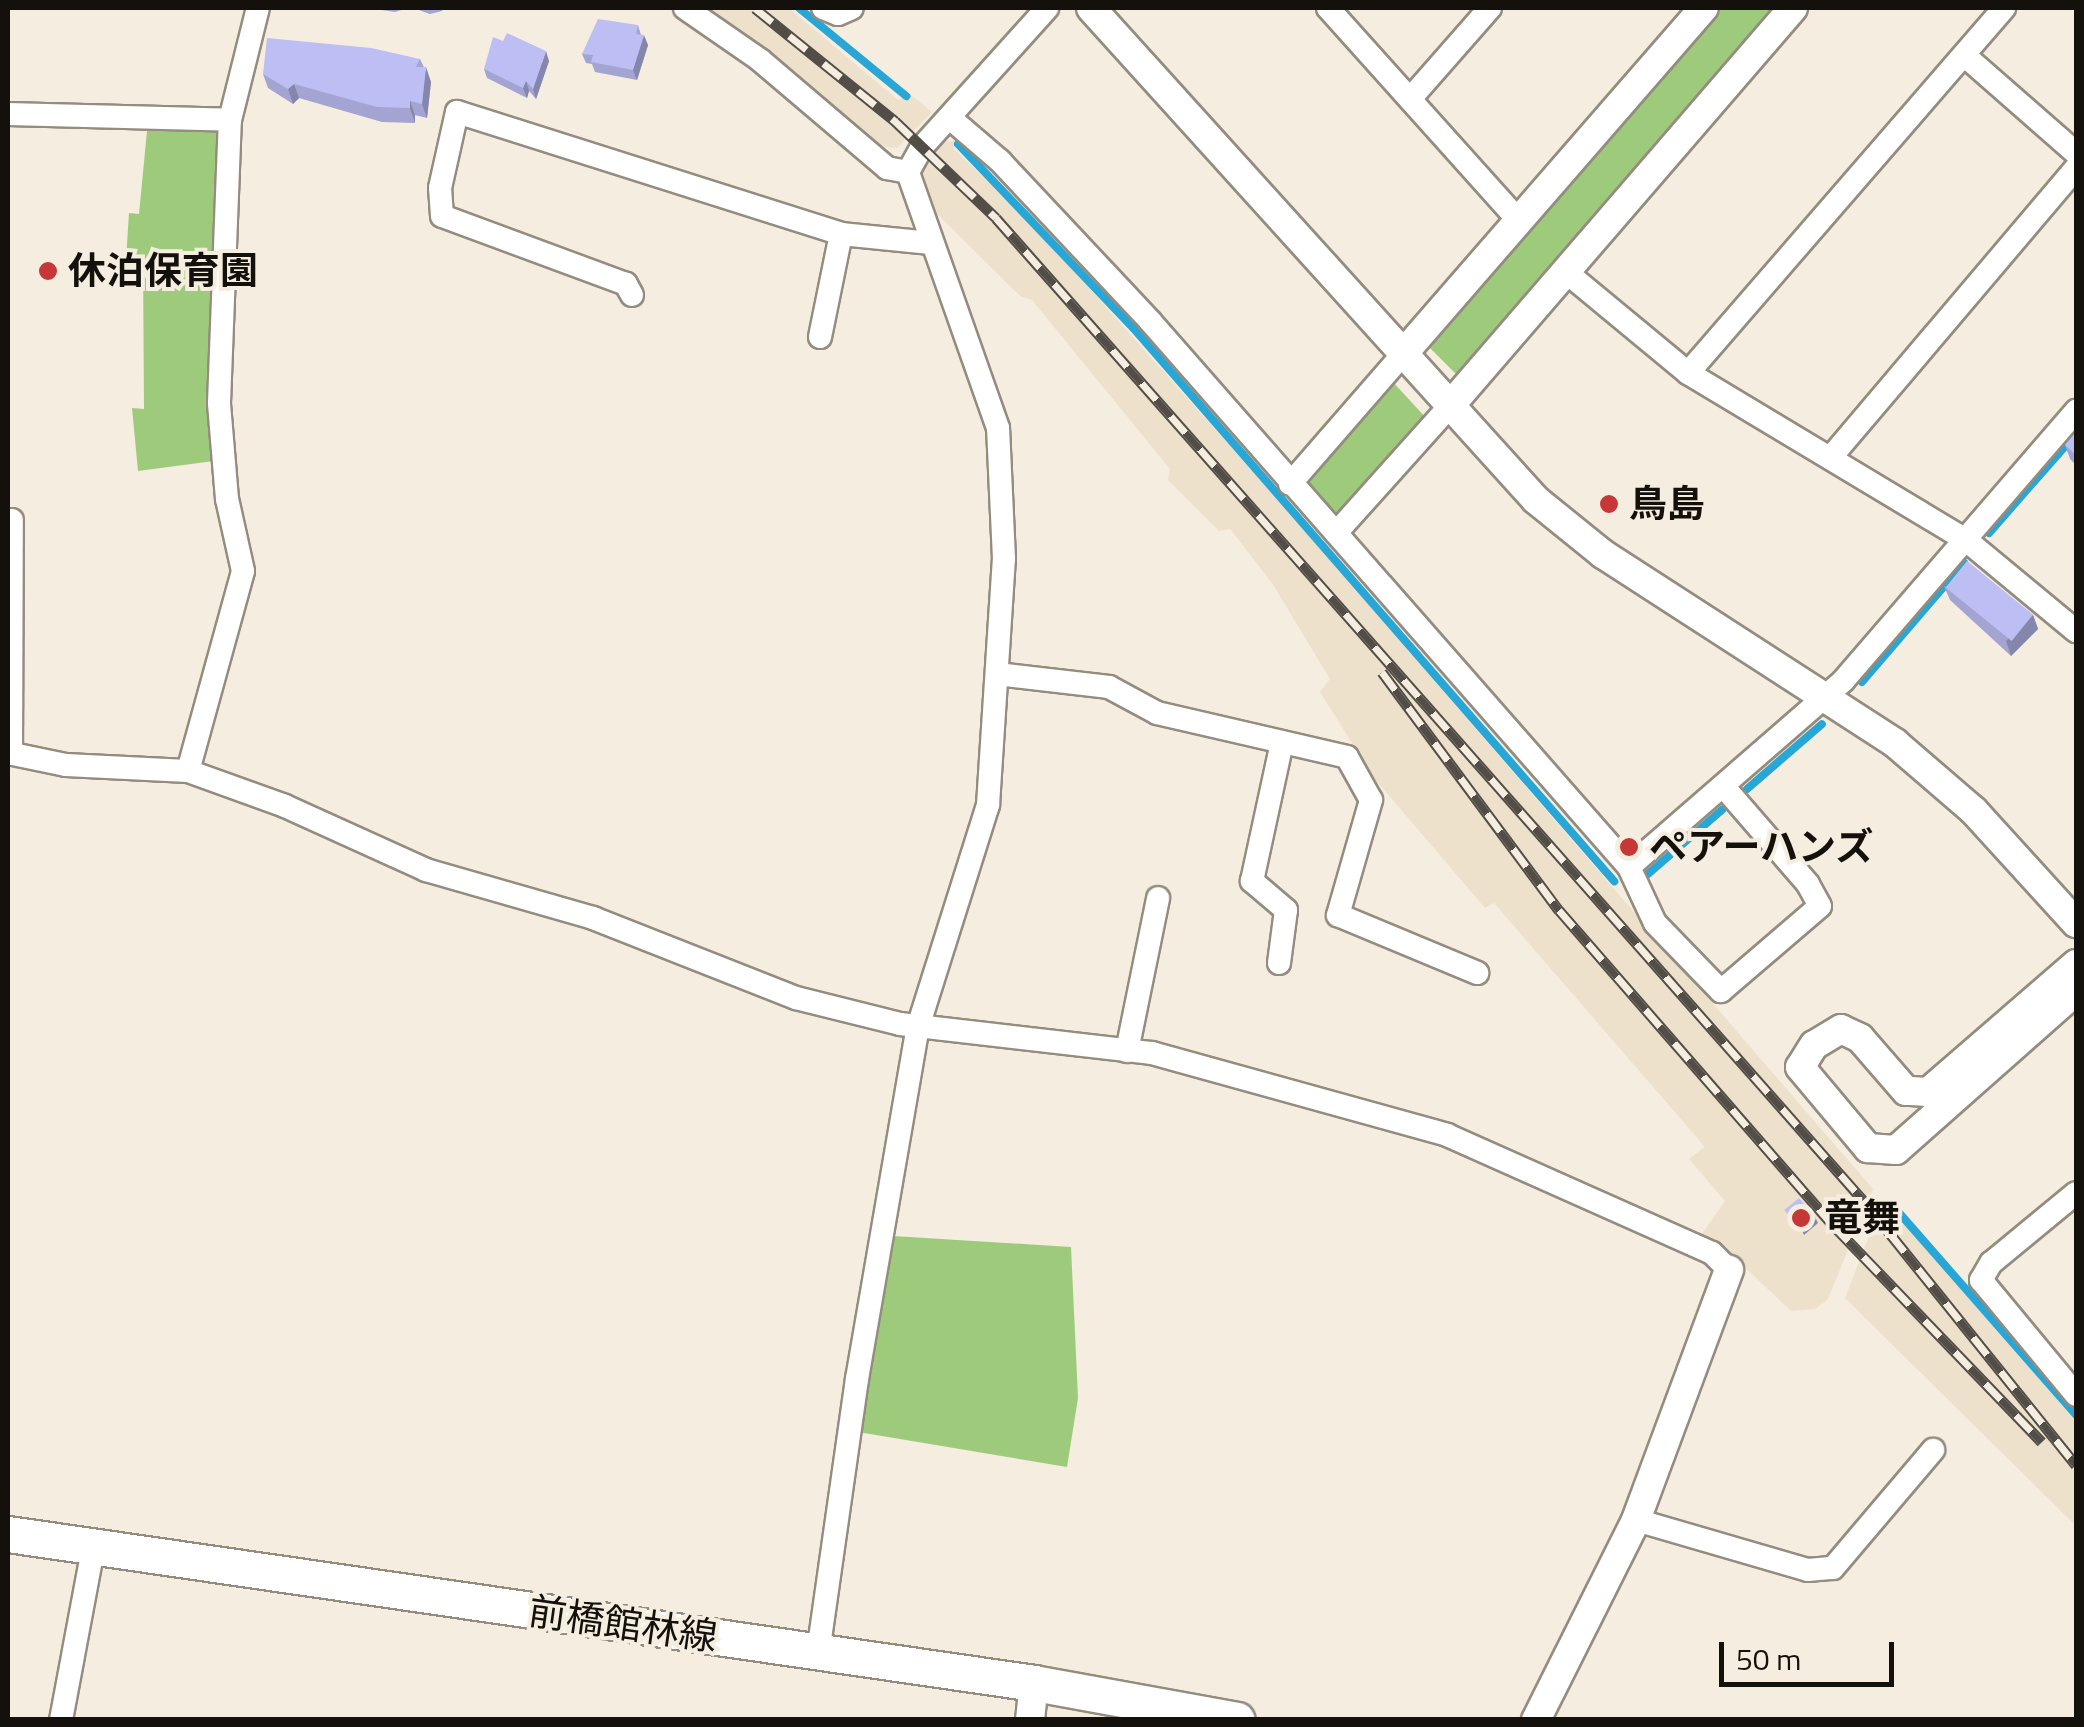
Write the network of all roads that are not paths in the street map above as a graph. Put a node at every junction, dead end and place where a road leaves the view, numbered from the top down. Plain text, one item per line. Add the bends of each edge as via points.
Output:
1 (258, 8) edge
2 (685, 8) edge
3 (823, 8) edge
4 (852, 8) edge
5 (1047, 8) edge
6 (1091, 8) edge
7 (1328, 8) edge
8 (1490, 8) edge
9 (1704, 8) edge
10 (1794, 8) edge
11 (2004, 8) edge
12 (1964, 55) junction
13 (1410, 99) junction
14 (8, 114) edge
15 (950, 118) junction
16 (230, 120) junction
17 (2076, 153) edge
18 (2076, 168) edge
19 (908, 172) junction
20 (1518, 220) junction
21 (841, 234) junction
22 (931, 244) junction
23 (1566, 272) junction
24 (632, 295) dead end
25 (820, 338) dead end
26 (1402, 356) junction
27 (1688, 373) junction
28 (1448, 408) junction
29 (2076, 411) edge
30 (1831, 456) junction
31 (1290, 484) junction
32 (12, 520) dead end
33 (1336, 533) junction
34 (1966, 540) junction
35 (2076, 631) edge
36 (997, 674) junction
37 (1829, 694) junction
38 (1282, 742) junction
39 (9, 754) edge
40 (188, 771) junction
41 (1724, 787) junction
42 (1629, 867) junction
43 (1158, 898) dead end
44 (2076, 923) edge
45 (1279, 964) dead end
46 (2076, 964) edge
47 (1477, 974) dead end
48 (2076, 991) edge
49 (918, 1027) junction
50 (1128, 1050) junction
51 (2076, 1193) edge
52 (1729, 1270) joint
53 (2076, 1395) edge
54 (1932, 1450) dead end
55 (1636, 1520) junction
56 (8, 1534) edge
57 (93, 1548) junction
58 (818, 1652) junction
59 (1034, 1683) junction
60 (61, 1720) edge
61 (1030, 1720) edge
62 (1237, 1720) edge
63 (1536, 1720) edge

1 - 16 street
2 - 19 street via 760,60 887,168
3 - 4 street via 838,14
5 - 15 street
6 - 26 street
7 - 13 street
8 - 13 street
9 - 20 street
10 - 23 street
11 - 12 street
12 - 17 street
12 - 27 street
13 - 20 street
14 - 16 street
15 - 19 street
15 - 31 street via 1036,198
16 - 40 street via 219,403 227,499 243,571
18 - 30 street
19 - 22 street
20 - 26 street
21 - 22 street
21 - 24 street via 457,112 440,188 442,216 626,284
21 - 25 street
22 - 36 street via 998,428 1005,492
23 - 27 street
23 - 28 street
26 - 28 street
26 - 31 street
27 - 30 street
28 - 33 street
28 - 37 street via 1536,500 1603,554
29 - 34 street
30 - 34 street
31 - 33 street
32 - 39 street
33 - 42 street
34 - 35 street
34 - 37 street
36 - 38 street via 1108,687 1156,713
36 - 49 street via 988,805
37 - 41 street
37 - 44 street via 1947,786
38 - 45 street via 1252,881 1286,910
38 - 47 street via 1347,758 1371,800 1338,916
39 - 40 street
40 - 49 street via 426,870 593,918 796,998
41 - 42 street
41 - 42 street via 1820,906 1728,988 1716,990 1654,923
43 - 50 street
46 - 48 street via 1928,1092 1906,1091 1860,1038 1842,1029 1814,1046 1800,1067 1868,1148 1896,1150
49 - 50 street
49 - 58 street
50 - 52 street via 1276,1084 1447,1135 1712,1254
51 - 53 street via 1991,1263 1980,1280
52 - 55 street
54 - 55 street via 1833,1568 1808,1570
55 - 63 street
56 - 57 main road, 前橋館林線
57 - 58 main road, 前橋館林線
57 - 60 street
58 - 59 main road, 前橋館林線
59 - 61 street
59 - 62 main road, 前橋館林線

